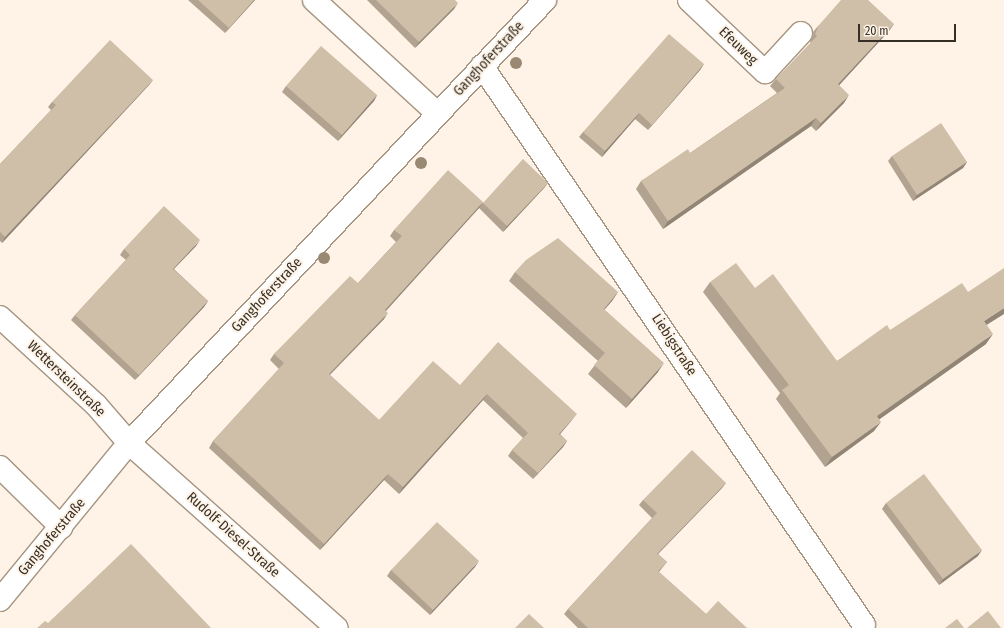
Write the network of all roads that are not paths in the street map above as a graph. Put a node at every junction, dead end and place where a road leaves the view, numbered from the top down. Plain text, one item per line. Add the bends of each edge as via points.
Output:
1 (314, 0) edge
2 (545, 0) edge
3 (689, 0) edge
4 (801, 33) dead end
5 (482, 66) junction
6 (437, 113) junction
7 (0, 317) edge
8 (129, 443) junction
9 (0, 467) edge
10 (60, 527) junction
11 (0, 600) edge
12 (864, 624) dead end
13 (337, 628) edge

1 - 6 street
2 - 5 street, Ganghoferstraße
3 - 4 street, Efeuweg via 765,72
5 - 6 street, Ganghoferstraße
5 - 12 street, Liebigstraße
6 - 8 street, Ganghoferstraße
7 - 8 street, Wettersteinstraße via 96,405
8 - 10 street, Ganghoferstraße
8 - 13 street, Rudolf-Diesel-Straße
9 - 10 street
10 - 11 street, Ganghoferstraße

